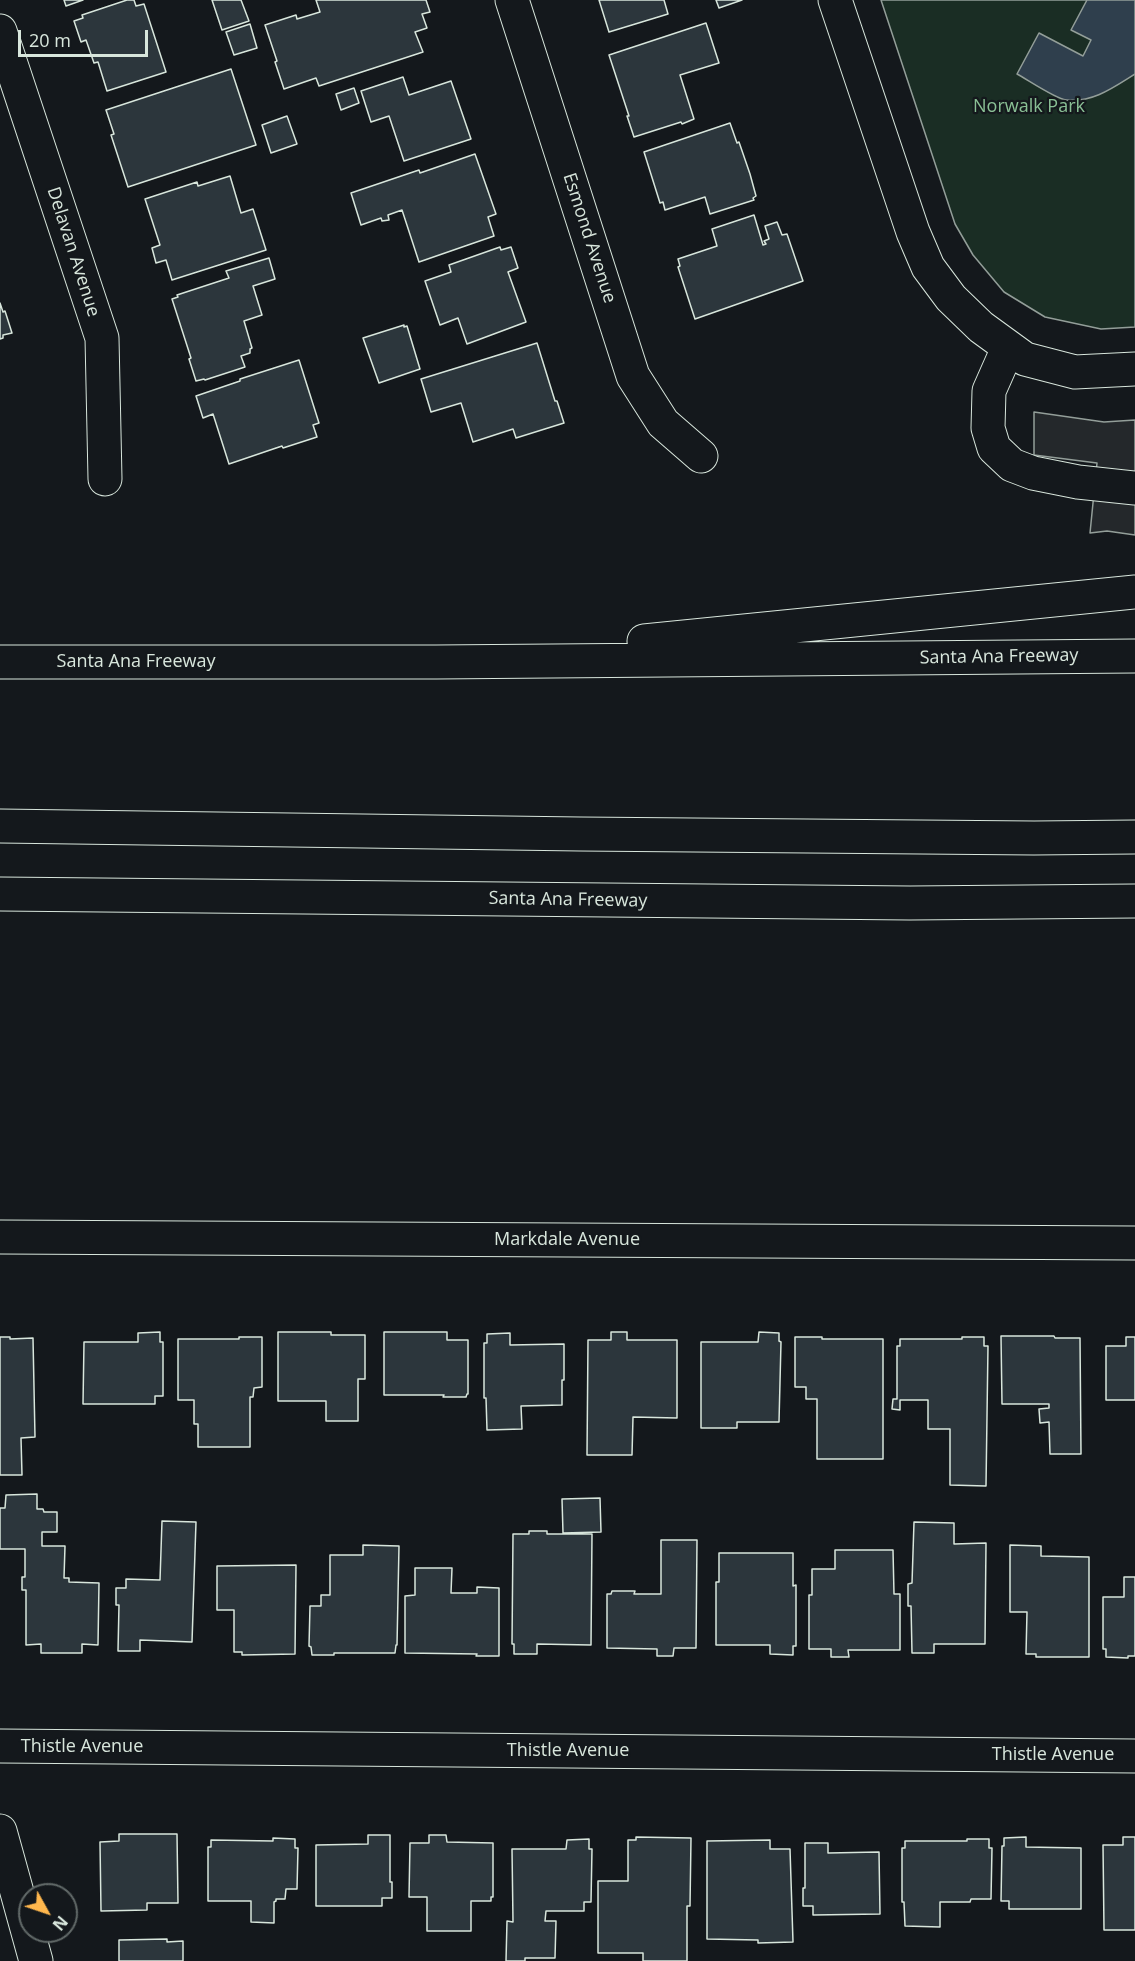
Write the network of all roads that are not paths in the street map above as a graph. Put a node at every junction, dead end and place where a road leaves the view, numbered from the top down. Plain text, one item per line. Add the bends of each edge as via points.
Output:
1 (512, 0) edge
2 (835, 0) edge
3 (0, 31) edge
4 (1008, 348) junction
5 (1135, 369) edge
6 (701, 456) dead end
7 (105, 479) dead end
8 (1135, 488) edge
9 (1135, 592) edge
10 (1135, 656) edge
11 (0, 662) edge
12 (436, 662) junction
13 (0, 826) edge
14 (1135, 837) edge
15 (0, 894) edge
16 (1135, 901) edge
17 (0, 1237) edge
18 (1135, 1243) edge
19 (0, 1746) edge
20 (1135, 1756) edge
21 (0, 1831) edge
22 (36, 1961) edge

1 - 6 main road, Esmond Avenue via 633,376 663,423
2 - 4 main road via 928,267 951,298
3 - 7 main road, Delavan Avenue via 102,338
4 - 5 main road via 1025,359 1075,372
4 - 8 main road via 989,391 988,428 994,448 1012,465 1033,473
9 - 12 main road
10 - 12 main road, Santa Ana Freeway
11 - 12 main road, Santa Ana Freeway
13 - 14 main road
15 - 16 main road, Santa Ana Freeway via 898,903
17 - 18 main road, Markdale Avenue
19 - 20 main road, Thistle Avenue
21 - 22 main road

